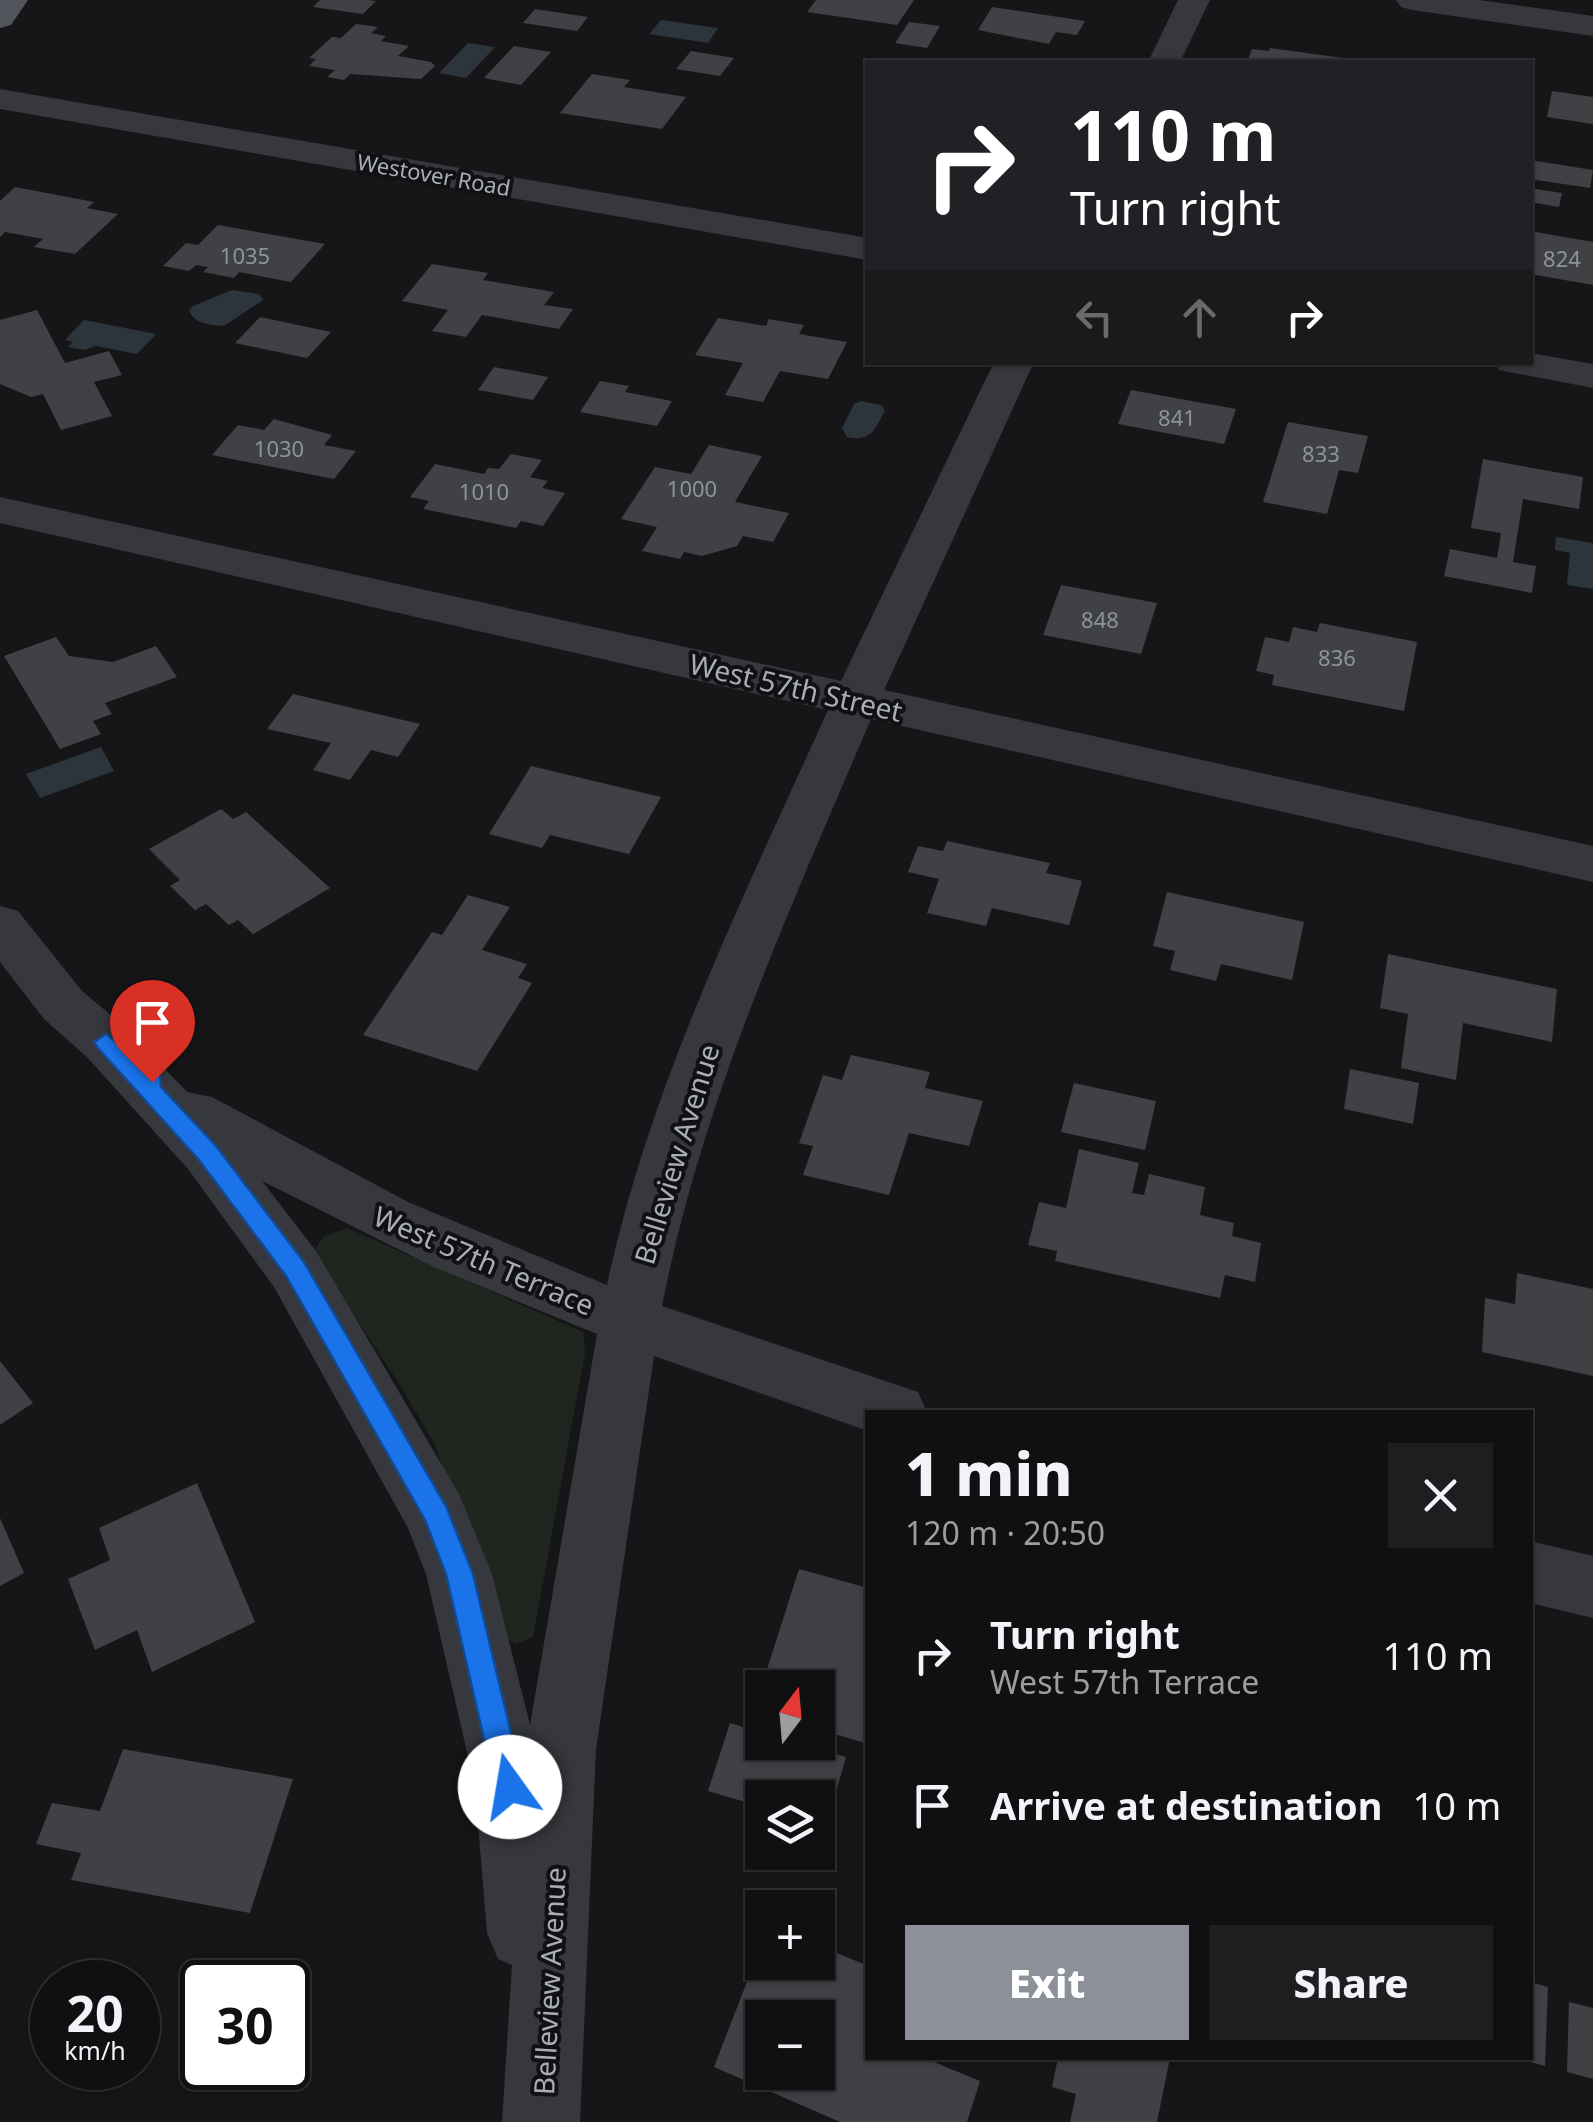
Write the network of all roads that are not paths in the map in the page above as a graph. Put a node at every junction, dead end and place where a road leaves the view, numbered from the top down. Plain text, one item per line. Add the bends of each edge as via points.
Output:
1 (12, 0) edge
2 (1194, 0) edge
3 (1412, 0) edge
4 (0, 18) edge
5 (1593, 26) edge
6 (1165, 60) edge
7 (0, 98) edge
8 (865, 248) edge
9 (1013, 365) edge
10 (1530, 365) edge
11 (1593, 376) edge
12 (0, 510) edge
13 (856, 701) junction
14 (1593, 864) edge
15 (0, 925) edge
16 (106, 1042) junction
17 (630, 1322) junction
18 (890, 1410) edge
19 (1533, 1573) edge
20 (1593, 1587) edge
21 (541, 2121) edge

1 - 4 main road
2 - 6 street
3 - 5 street
7 - 8 street, Westover Road
9 - 13 street, Belleview Avenue
10 - 11 street
12 - 13 street, West 57th Street
13 - 14 street, West 57th Street
13 - 17 street, Belleview Avenue via 728,990 650,1220
15 - 16 street via 63,1004
16 - 17 street, West 57th Terrace via 175,1102 270,1161 404,1229
16 - 21 street via 208,1153 295,1269 436,1515 460,1574 510,1787
17 - 18 street, West 57th Terrace
17 - 21 street, Belleview Avenue via 561,1748
19 - 20 street

